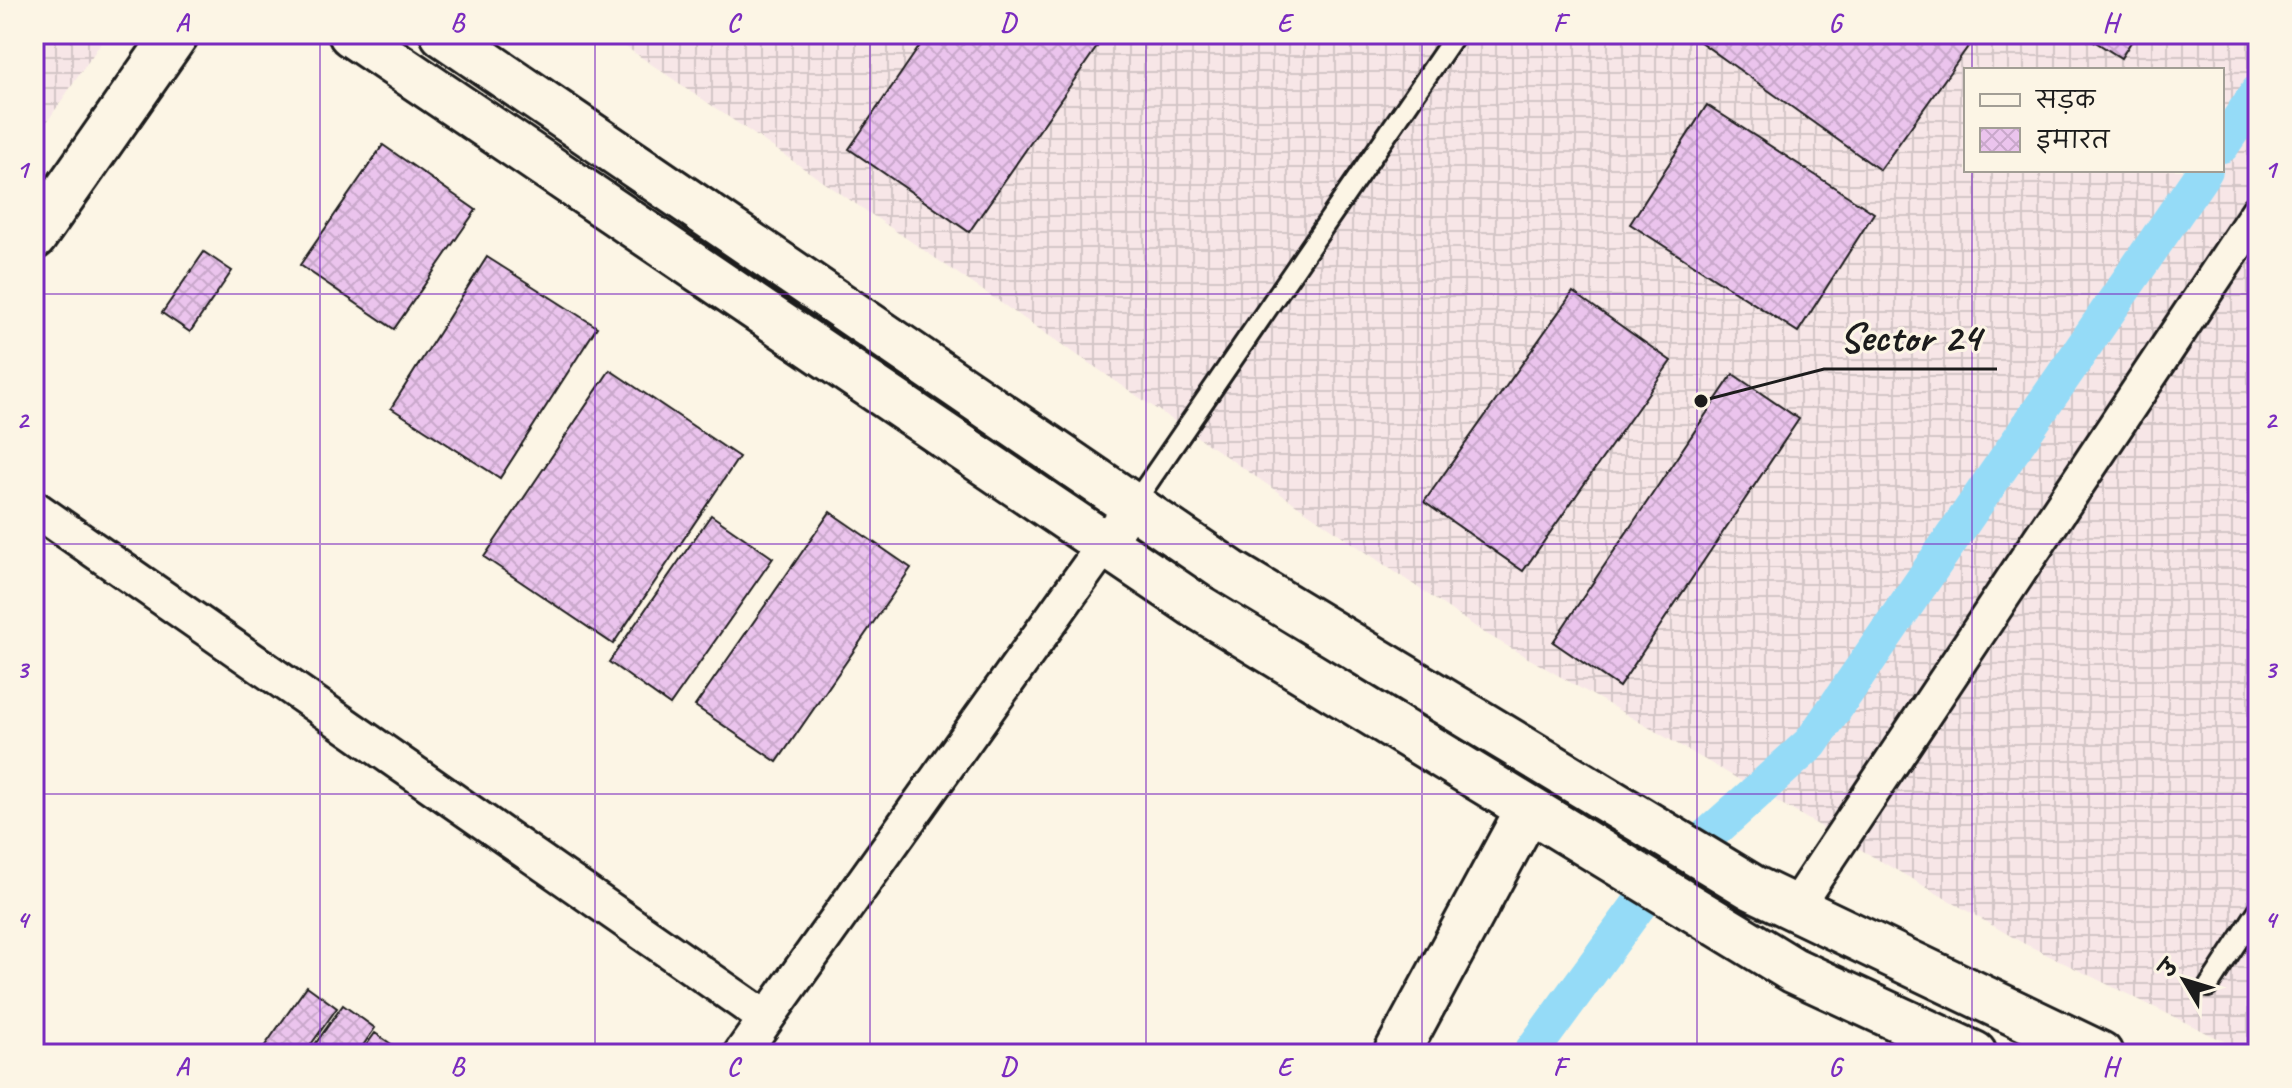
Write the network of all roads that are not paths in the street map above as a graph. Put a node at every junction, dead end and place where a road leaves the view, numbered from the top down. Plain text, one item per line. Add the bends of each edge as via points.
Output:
1 (176, 34) edge
2 (351, 34) edge
3 (443, 34) edge
4 (1456, 34) edge
5 (2258, 212) edge
6 (34, 237) edge
7 (1133, 505) junction
8 (34, 508) edge
9 (1106, 545) junction
10 (1528, 810) junction
11 (1794, 909) junction
12 (2258, 910) edge
13 (2208, 987) dead end
14 (765, 1018) junction
15 (741, 1054) edge
16 (1396, 1054) edge
17 (1974, 1054) edge
18 (2100, 1054) edge

1 - 6 street
2 - 9 street
3 - 7 street
4 - 7 lane
5 - 11 street
7 - 9 street
7 - 11 street via 1230,572
8 - 14 street
9 - 10 street
9 - 14 street
10 - 16 street
10 - 17 street via 1793,970
11 - 18 street
12 - 13 lane
14 - 15 street

